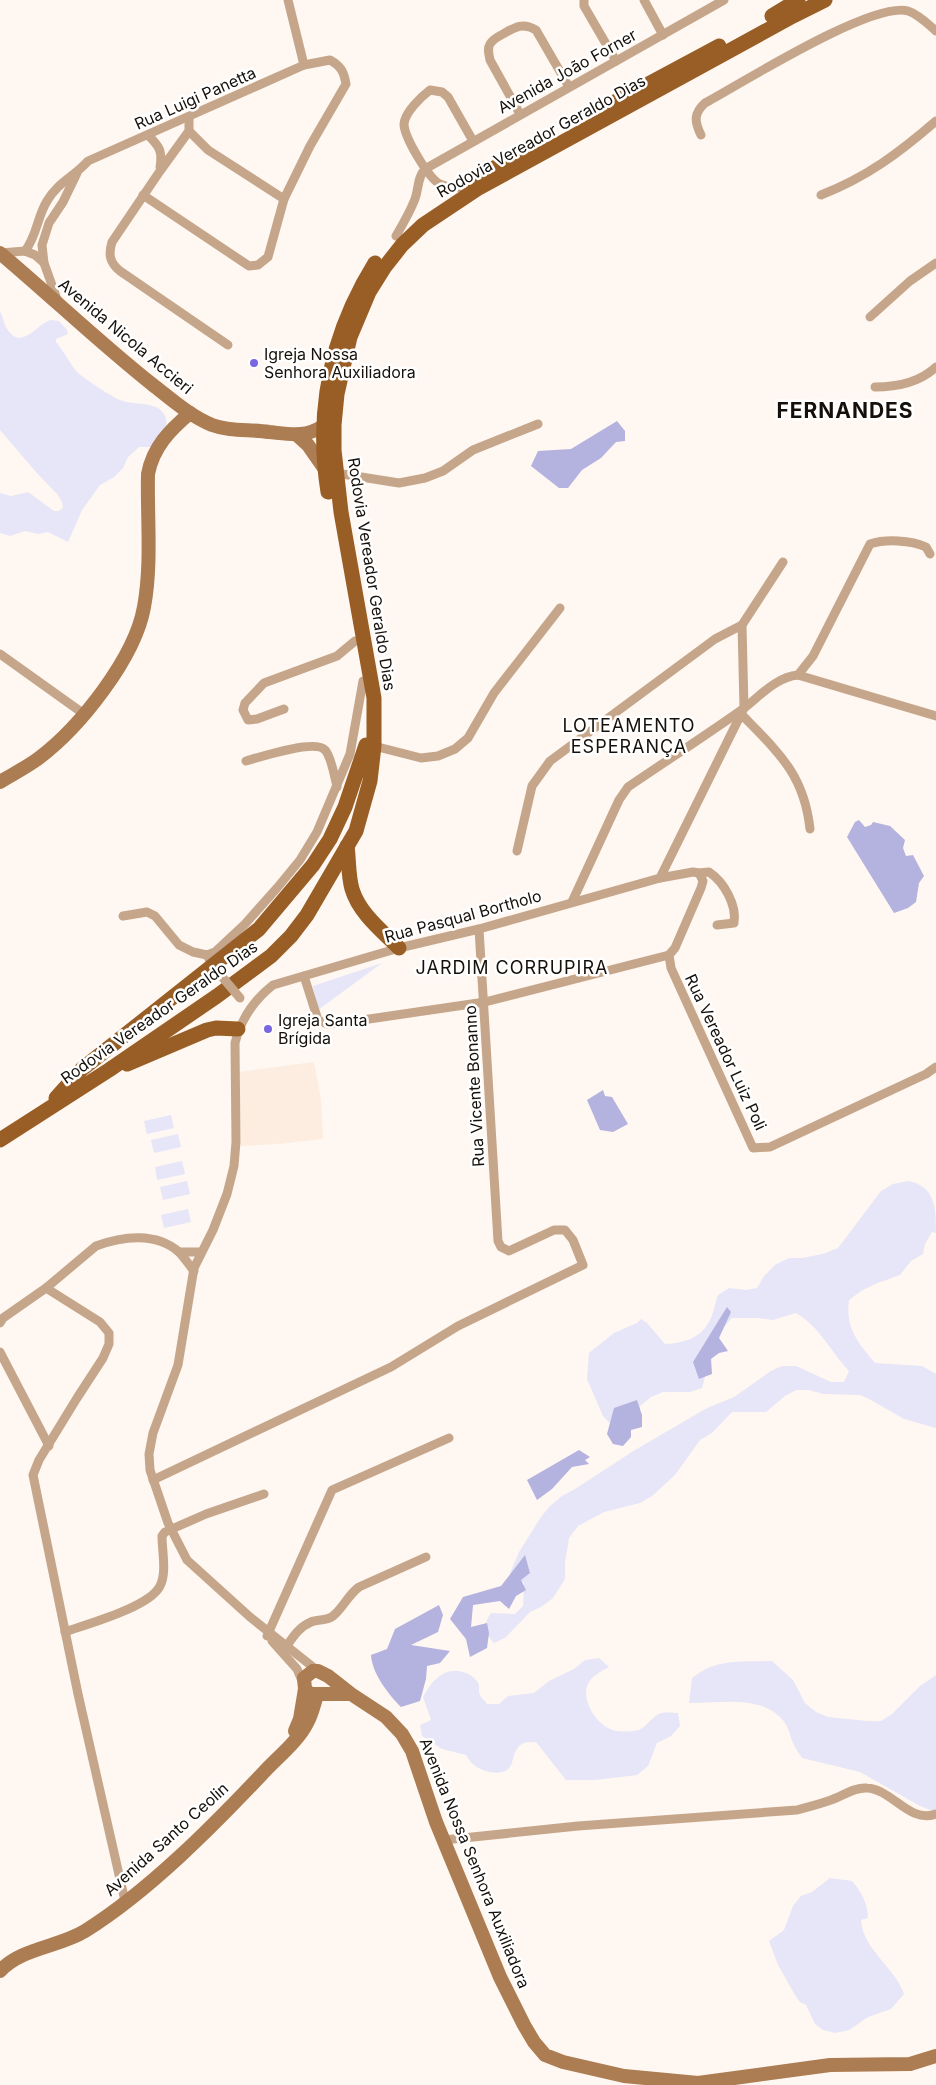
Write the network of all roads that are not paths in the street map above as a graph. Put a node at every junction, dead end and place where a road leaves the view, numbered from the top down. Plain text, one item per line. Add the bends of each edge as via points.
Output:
1 (288, 0) edge
2 (584, 0) edge
3 (644, 0) edge
4 (724, 0) edge
5 (798, 0) edge
6 (825, 0) edge
7 (710, 3) edge
8 (936, 30) edge
9 (663, 35) junction
10 (616, 61) junction
11 (304, 65) junction
12 (569, 87) junction
13 (520, 114) junction
14 (189, 117) junction
15 (936, 121) edge
16 (190, 131) junction
17 (701, 134) dead end
18 (148, 135) junction
19 (472, 140) junction
20 (425, 169) junction
21 (160, 171) junction
22 (77, 173) junction
23 (460, 188) junction
24 (144, 195) junction
25 (821, 195) dead end
26 (284, 198) junction
27 (396, 236) junction
28 (25, 251) junction
29 (0, 253) edge
30 (44, 263) junction
31 (936, 263) edge
32 (58, 302) junction
33 (870, 317) dead end
34 (228, 345) dead end
35 (936, 367) edge
36 (874, 387) dead end
37 (190, 413) junction
38 (538, 424) dead end
39 (323, 426) junction
40 (297, 435) junction
41 (330, 470) junction
42 (930, 554) dead end
43 (783, 562) dead end
44 (560, 608) dead end
45 (742, 625) junction
46 (355, 641) junction
47 (0, 654) edge
48 (794, 675) junction
49 (363, 680) junction
50 (284, 709) dead end
51 (743, 711) junction
52 (84, 714) junction
53 (936, 716) edge
54 (370, 745) junction
55 (246, 761) dead end
56 (0, 782) edge
57 (337, 787) junction
58 (810, 829) dead end
59 (348, 843) junction
60 (517, 851) dead end
61 (696, 872) junction
62 (660, 878) junction
63 (572, 902) junction
64 (123, 916) dead end
65 (717, 926) dead end
66 (479, 929) junction
67 (399, 948) junction
68 (669, 955) junction
69 (213, 964) junction
70 (304, 976) junction
71 (485, 1002) junction
72 (250, 1008) junction
73 (238, 1029) junction
74 (935, 1068) edge
75 (109, 1070) junction
76 (43, 1112) junction
77 (0, 1140) edge
78 (178, 1252) junction
79 (201, 1252) junction
80 (194, 1271) junction
81 (46, 1288) junction
82 (0, 1323) edge
83 (0, 1352) edge
84 (449, 1438) dead end
85 (49, 1446) junction
86 (153, 1480) junction
87 (264, 1494) dead end
88 (170, 1529) junction
89 (426, 1557) dead end
90 (65, 1632) junction
91 (268, 1634) junction
92 (286, 1647) junction
93 (321, 1672) junction
94 (312, 1690) junction
95 (351, 1694) junction
96 (936, 1814) edge
97 (444, 1840) junction
98 (125, 1901) junction
99 (0, 1971) edge
100 (936, 2056) edge

1 - 11 street
2 - 10 street via 584,6
3 - 9 street
4 - 7 street, Avenida João Forner
5 - 23 main road, Rodovia Vereador Geraldo Dias
6 - 41 main road, Rodovia Vereador Geraldo Dias via 477,189 430,220 402,245 369,292 350,336 337,394
7 - 9 street, Avenida João Forner
8 - 17 street via 908,11 898,10 880,13 832,32 705,103 696,115 695,124
9 - 10 street, Avenida João Forner
10 - 12 street, Avenida João Forner
11 - 14 street, Rua Luigi Panetta
11 - 26 street, Rua Luigi Panetta via 330,60 339,65 346,84
12 - 13 street, Avenida João Forner
12 - 13 street via 536,30 530,26 516,26 493,40 488,51
13 - 19 street, Avenida João Forner
14 - 16 street
14 - 18 street, Rua Luigi Panetta
15 - 25 street via 871,171
16 - 21 street
16 - 26 street via 208,150
18 - 21 street via 160,147
18 - 22 street, Rua Luigi Panetta via 88,161
19 - 20 street, Avenida João Forner
19 - 20 street via 448,97 430,90 408,114 404,125
20 - 23 street via 440,184
20 - 27 street via 409,215
21 - 24 street
22 - 28 street, Rua Luigi Panetta via 62,181 46,202 32,242
22 - 30 street, Rua Luigi Panetta via 64,202 45,231 42,245
23 - 27 main road, Rodovia Vereador Geraldo Dias
24 - 26 street via 249,266 258,265 268,257
24 - 34 street via 112,242 110,259 120,271
27 - 39 main road, Rodovia Vereador Geraldo Dias via 376,261 349,311 330,370
28 - 29 street
28 - 30 street
29 - 32 street, Avenida Nicola Accieri
30 - 32 street, Rua Luigi Panetta
31 - 33 street via 910,281
32 - 37 street, Avenida Nicola Accieri via 124,362
35 - 36 street via 893,387
37 - 40 street, Avenida Nicola Accieri via 228,430
37 - 52 street via 165,437 151,459 148,474 147,581 144,608 136,634 108,683
38 - 41 street via 473,450 443,471 425,478 399,483
39 - 40 street, Avenida Nicola Accieri
39 - 41 main road, Rodovia Vereador Geraldo Dias
40 - 41 street
41 - 46 main road, Rodovia Vereador Geraldo Dias
41 - 54 main road, Rodovia Vereador Geraldo Dias via 374,698
42 - 48 street via 926,547 910,543 870,544 813,656
43 - 45 street
44 - 54 street via 494,693 468,738 455,749 421,758
45 - 51 street
45 - 60 street via 715,639 550,761 532,786
46 - 49 main road, Rodovia Vereador Geraldo Dias
46 - 50 street via 338,656 264,683 245,703 243,710 248,720
47 - 52 street
48 - 51 street via 774,684
48 - 53 street
49 - 54 main road, Rodovia Vereador Geraldo Dias
49 - 57 street via 350,754
51 - 58 street via 798,782 805,799
51 - 62 street
51 - 63 street via 628,787 618,800
52 - 56 street via 39,759
54 - 59 main road, Rodovia Vereador Geraldo Dias
54 - 69 main road via 330,839 312,865 259,929
55 - 57 street via 318,745 326,750
57 - 69 street via 318,832 300,860 245,924 215,952
59 - 67 main road via 350,878 357,901 365,914
59 - 75 main road, Rodovia Vereador Geraldo Dias via 307,915 271,956
61 - 62 street, Rua Pasqual Bortholo
61 - 65 street via 709,872 716,877 734,907 734,923
61 - 68 street via 702,881 701,888
62 - 63 street, Rua Pasqual Bortholo
63 - 66 street, Rua Pasqual Bortholo
64 - 69 street via 147,912 155,916 179,945
66 - 67 street, Rua Pasqual Bortholo
66 - 71 street, Rua Vicente Bonanno
67 - 70 street, Rua Pasqual Bortholo
68 - 71 street
68 - 74 street, Rua Vereador Luiz Poli via 671,968 753,1148 770,1147
69 - 72 street, bridge
69 - 76 main road via 82,1069
70 - 71 street via 314,1012 318,1020 327,1024
70 - 72 street, Rua Pasqual Bortholo via 274,985
71 - 86 street, Rua Vicente Bonanno via 498,1241 509,1251 554,1230 565,1230 573,1240 583,1265 458,1326 391,1367
72 - 73 street
73 - 75 main road via 207,1030
73 - 79 street via 235,1043 234,1166 227,1194
75 - 76 main road, Rodovia Vereador Geraldo Dias
76 - 77 main road, Rodovia Vereador Geraldo Dias
78 - 79 street
78 - 80 street
78 - 81 street via 154,1238 141,1236 106,1242 96,1246
79 - 80 street
80 - 86 street via 178,1365 153,1433 150,1470
81 - 82 street
81 - 85 street via 100,1322 108,1332 109,1344
83 - 85 street
84 - 91 street via 332,1490
85 - 90 street via 33,1476
86 - 88 street
87 - 88 street
88 - 90 street via 162,1536 163,1576 155,1593 139,1604
88 - 91 street via 187,1560
89 - 92 street via 359,1587 333,1616 298,1630
90 - 98 street
91 - 92 street
91 - 94 street
92 - 93 street
93 - 94 street via 308,1673
93 - 94 street, Avenida Santo Ceolin via 327,1681 326,1688
93 - 95 street, Avenida Nossa Senhora Auxiliadora
94 - 95 street
94 - 98 street, Avenida Santo Ceolin via 291,1743 222,1817
95 - 97 street, Avenida Nossa Senhora Auxiliadora via 386,1717 402,1734 412,1751
96 - 97 street via 928,1817 913,1813 877,1789 865,1788 798,1810 578,1826
97 - 100 street, Avenida Nossa Senhora Auxiliadora via 500,1976 524,2025 545,2054 563,2062 624,2076 698,2083 830,2064 910,2064
98 - 99 street, Avenida Santo Ceolin via 85,1931 20,1957

